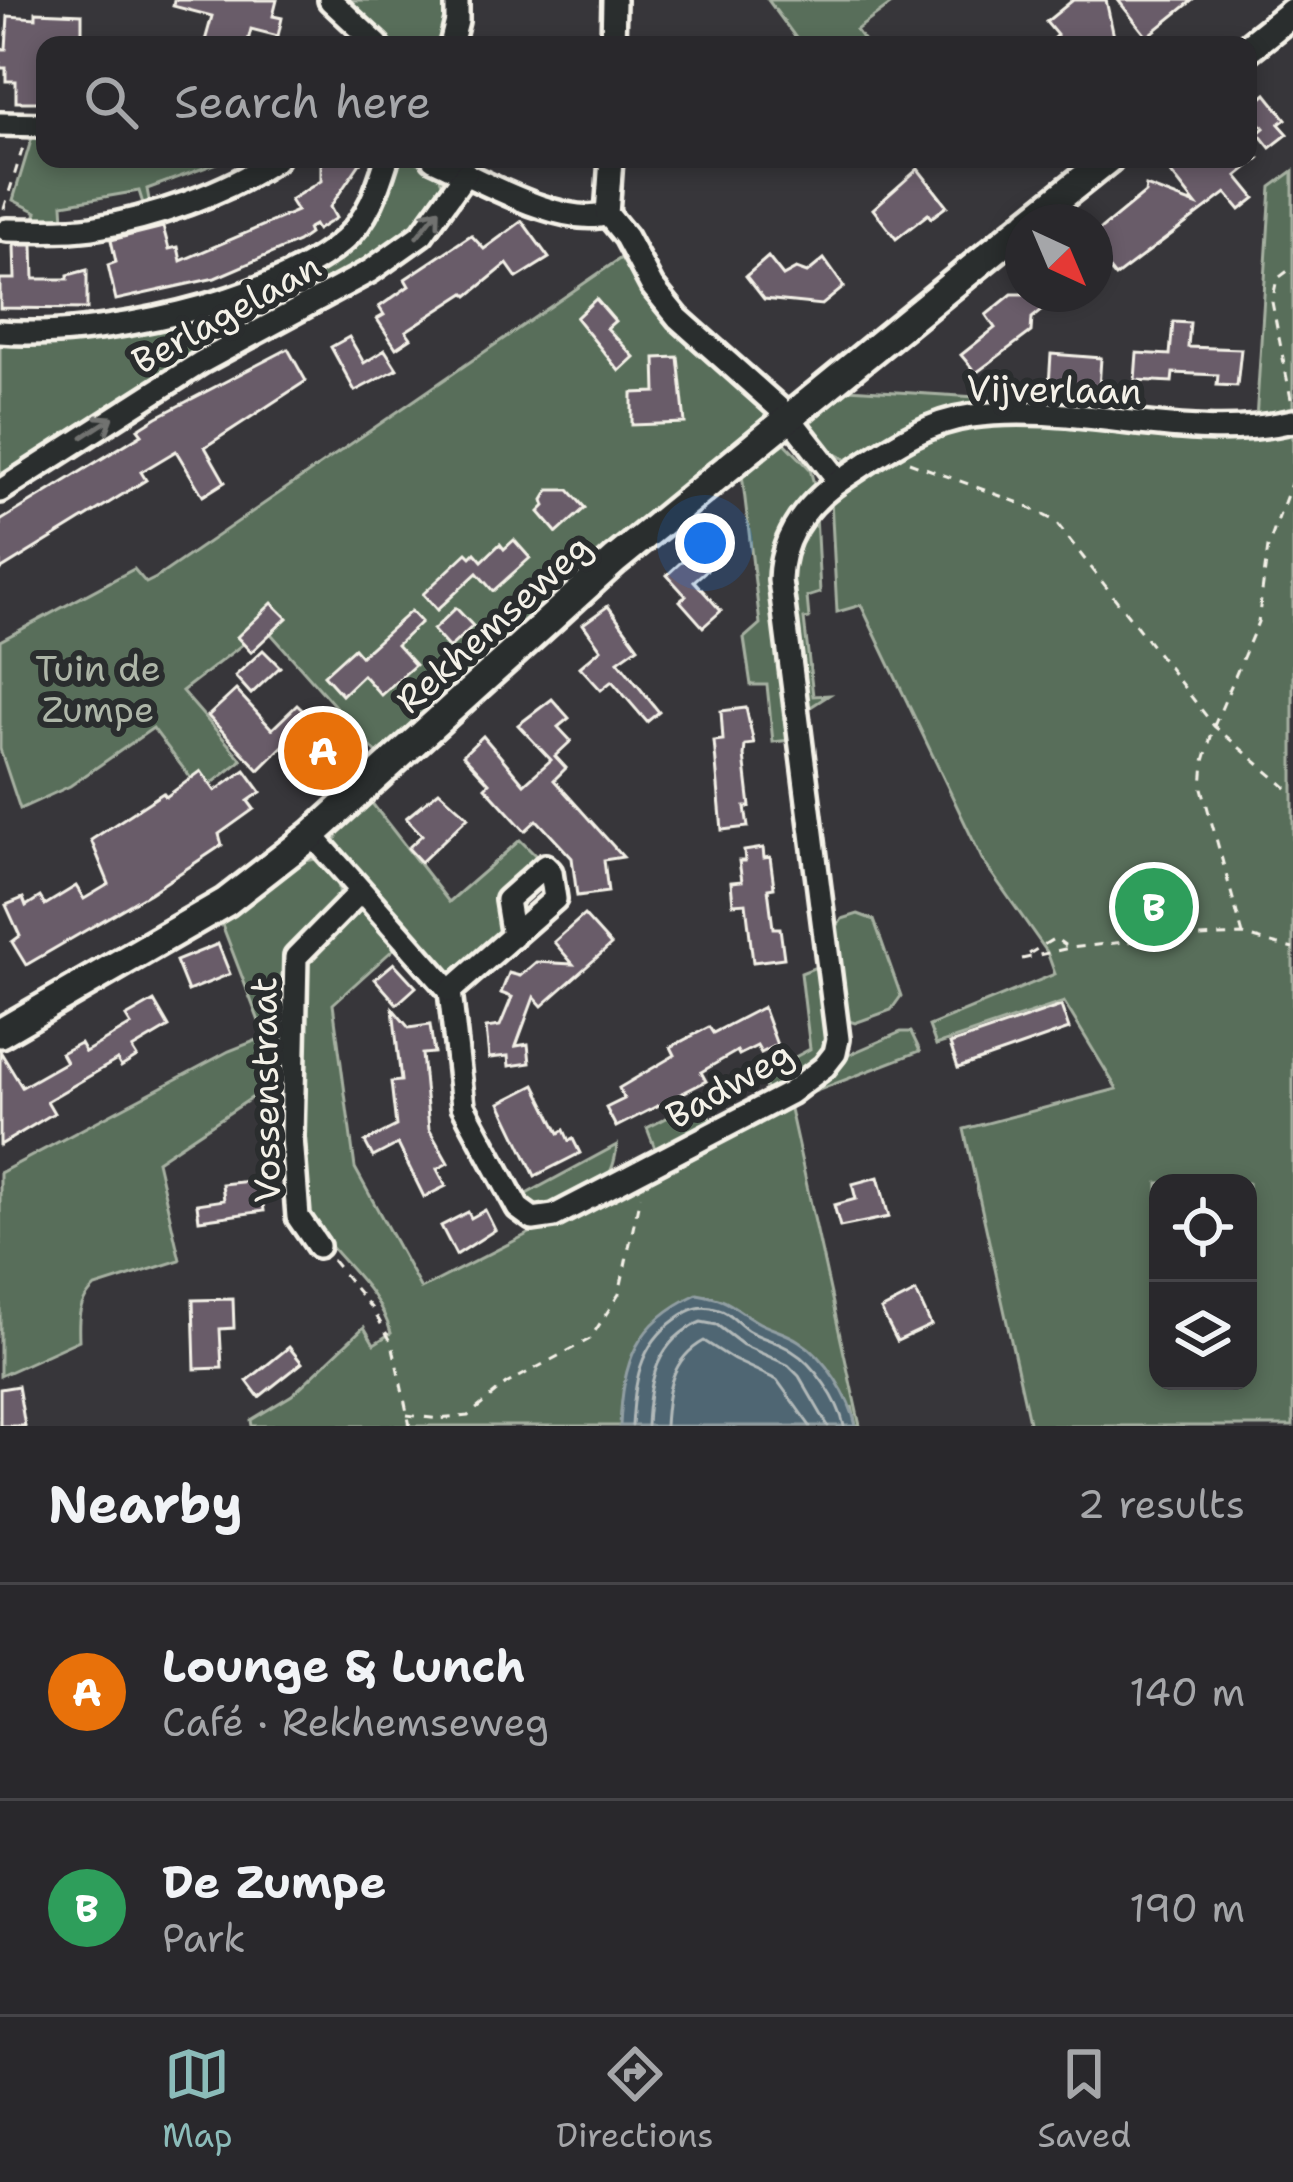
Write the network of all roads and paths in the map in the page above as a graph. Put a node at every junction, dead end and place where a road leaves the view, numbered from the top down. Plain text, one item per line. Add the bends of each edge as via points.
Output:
1 (330, 0) edge
2 (457, 0) edge
3 (614, 0) edge
4 (1293, 12) edge
5 (368, 36) edge
6 (453, 36) edge
7 (613, 36) edge
8 (1257, 41) edge
9 (0, 124) edge
10 (36, 125) edge
11 (36, 131) edge
12 (262, 168) edge
13 (384, 168) edge
14 (454, 168) edge
15 (610, 168) edge
16 (1097, 168) edge
17 (466, 173) junction
18 (1051, 204) edge
19 (607, 214) junction
20 (4, 225) edge
21 (1005, 241) edge
22 (1293, 267) edge
23 (0, 332) edge
24 (1293, 409) edge
25 (789, 416) junction
26 (1293, 421) edge
27 (892, 447) junction
28 (1293, 478) edge
29 (839, 481) junction
30 (0, 491) edge
31 (1214, 726) junction
32 (1293, 793) edge
33 (312, 835) junction
34 (360, 892) junction
35 (1243, 935) junction
36 (513, 937) dead end
37 (1069, 948) junction
38 (1293, 949) edge
39 (450, 991) junction
40 (0, 1033) edge
41 (644, 1170) junction
42 (318, 1246) joint
43 (407, 1415) junction
44 (410, 1426) edge

1 - 5 street
2 - 6 street
3 - 7 street
4 - 8 street
9 - 10 street
11 - 20 path
12 - 20 street via 92,228
13 - 23 street via 351,233 272,282 104,330
14 - 17 street
15 - 19 street
16 - 18 street, Rekhemseweg
17 - 19 street via 559,213 592,220
30 -> 17 street, Berlagelaan via 200,363 370,271 422,235
19 - 25 street via 677,318
21 - 25 street, Rekhemseweg
22 - 24 path via 1277,279 1272,302
25 - 29 street
25 - 33 street, Rekhemseweg via 615,560
26 - 27 street, Vijverlaan via 1245,429 970,416
27 - 29 street, Vijverlaan
27 - 31 path via 904,460 1055,521
28 - 31 path via 1268,547 1258,622
29 - 41 street, Badweg via 791,530 780,562 835,1053 790,1093
31 - 32 path
31 - 35 path via 1202,788
33 - 34 street
33 - 40 street, Rekhemseweg via 226,902
34 - 39 street
34 - 42 street, Vossenstraat via 296,957 293,1157 298,1217
35 - 37 path
35 - 38 path
36 - 39 street
37 - 37 path via 1055,938 1022,959 1047,952
39 - 41 street, Badweg via 463,1106 518,1208 532,1219 554,1216
41 - 43 path via 619,1294 590,1339 506,1384 468,1416
42 - 43 path, Vossenstraat via 392,1343
43 - 44 path, Vossenstraat

